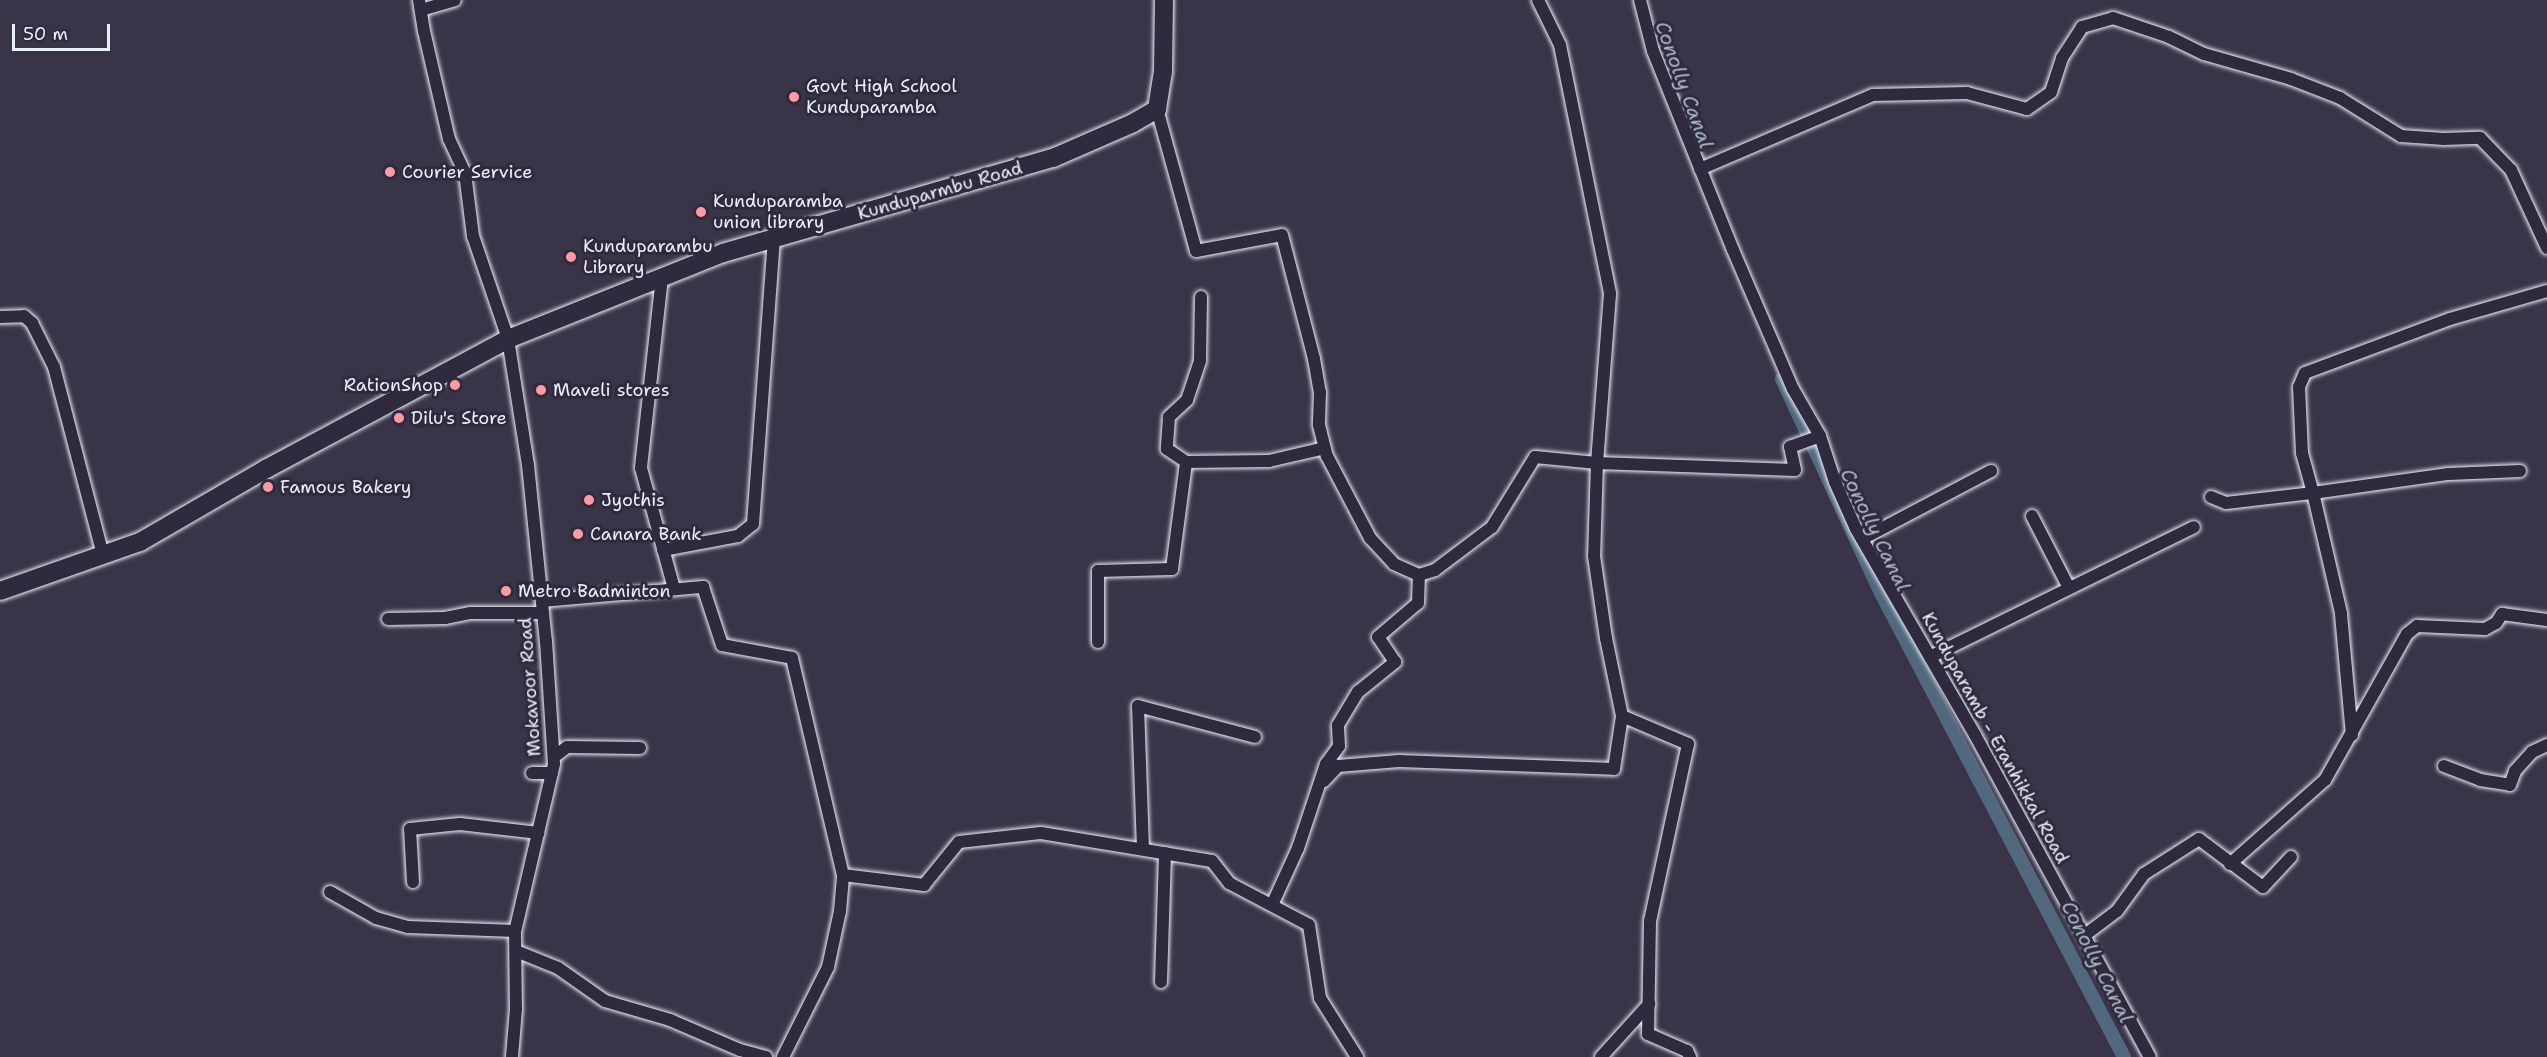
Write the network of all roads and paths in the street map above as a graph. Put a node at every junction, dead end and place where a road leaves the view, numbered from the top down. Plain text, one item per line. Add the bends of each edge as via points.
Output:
1 (455, 0) edge
2 (1164, 0) edge
3 (1538, 0) edge
4 (1640, 0) edge
5 (420, 5) edge
6 (1156, 109) junction
7 (1700, 170) junction
8 (774, 239) junction
9 (2547, 248) edge
10 (662, 277) junction
11 (2547, 291) edge
12 (1201, 297) dead end
13 (0, 317) edge
14 (508, 339) junction
15 (1818, 437) junction
16 (1325, 448) junction
17 (1186, 462) junction
18 (1597, 462) junction
19 (1991, 471) dead end
20 (2520, 471) dead end
21 (2313, 493) junction
22 (2211, 497) dead end
23 (2032, 516) dead end
24 (2194, 527) dead end
25 (1862, 539) junction
26 (663, 550) junction
27 (103, 555) junction
28 (1419, 575) junction
29 (2069, 588) junction
30 (674, 590) junction
31 (0, 591) edge
32 (542, 607) junction
33 (388, 619) dead end
34 (2547, 620) edge
35 (1098, 642) dead end
36 (1929, 657) junction
37 (1622, 716) junction
38 (2352, 735) junction
39 (1255, 737) dead end
40 (2547, 745) edge
41 (640, 748) dead end
42 (554, 757) junction
43 (2444, 766) dead end
44 (532, 773) dead end
45 (552, 773) junction
46 (1321, 784) junction
47 (538, 833) junction
48 (1143, 849) junction
49 (1165, 853) junction
50 (2291, 857) dead end
51 (2230, 864) junction
52 (843, 875) junction
53 (413, 882) dead end
54 (330, 892) dead end
55 (1272, 905) junction
56 (515, 931) junction
57 (2085, 935) junction
58 (516, 951) junction
59 (1161, 982) dead end
60 (1649, 1004) junction
61 (512, 1057) edge
62 (766, 1057) edge
63 (783, 1057) edge
64 (1357, 1057) edge
65 (1601, 1057) edge
66 (1690, 1057) edge
67 (2150, 1057) edge

1 - 5 street
2 - 6 main road via 1162,72
3 - 18 street via 1560,45 1610,294
4 - 7 street, Kunduparamb - Eranhikkal Road via 1653,51
5 - 14 street, Mokavoor Road via 449,139 465,173 473,237
6 - 8 main road, Kunduparmbu Road via 1053,158
6 - 16 street via 1196,250 1282,235 1314,359 1320,392 1319,425
7 - 9 street via 1873,95 1967,93 2028,109 2051,92 2062,58 2082,27 2113,18 2204,54 2340,98 2401,136 2480,138 2511,170
7 - 15 street, Kunduparamb - Eranhikkal Road via 1793,389
8 - 10 main road, Kunduparmbu Road via 723,253
8 - 26 street via 753,524 738,537
10 - 14 main road, Kunduparmbu Road
10 - 26 street via 641,468
11 - 21 street via 2450,319 2305,373 2300,387 2302,453
12 - 17 street via 1200,361 1187,400 1169,417 1167,449
13 - 27 street via 24,316 32,323 54,367
14 - 27 main road, Kunduparmbu Road via 140,542
14 - 32 street, Mokavoor Road via 528,465
15 - 18 street via 1790,447 1796,470
15 - 25 street, Kunduparamb - Eranhikkal Road
16 - 17 street via 1269,461
16 - 28 street via 1370,538 1394,564
17 - 35 street via 1172,569 1098,571
18 - 28 street via 1535,457 1492,527 1435,570
18 - 37 street via 1594,556
19 - 25 street
20 - 21 street via 2449,474
21 - 22 street via 2226,503
21 - 38 street via 2341,613
23 - 29 street
24 - 29 street
25 - 36 street, Kunduparamb - Eranhikkal Road
26 - 30 street
27 - 31 main road, Kunduparmbu Road
28 - 46 street via 1418,603 1378,637 1395,662 1358,692 1338,725 1339,747 1326,764
29 - 36 street
30 - 32 street
30 - 52 street via 703,587 722,645 792,658
32 - 33 street via 446,618
32 - 42 street, Mokavoor Road
34 - 38 street via 2502,614 2485,629 2417,626 2408,634
36 - 57 street, Kunduparamb - Eranhikkal Road
37 - 46 street via 1614,769 1399,761 1338,766
37 - 60 street via 1688,744 1650,921
38 - 51 street via 2325,780
39 - 48 street via 1138,706
40 - 43 street via 2532,752 2510,785 2480,780
41 - 42 street via 567,747
42 - 45 street, Mokavoor Road
44 - 45 street
45 - 47 street, Mokavoor Road
46 - 55 street
47 - 53 street via 460,824 410,829
47 - 56 street, Mokavoor Road
48 - 49 street
48 - 52 street via 1041,833 959,842 924,885
49 - 55 street via 1212,861 1229,883
49 - 59 street
50 - 51 street via 2263,887
51 - 57 street via 2199,839 2144,874 2117,911
52 - 63 street via 828,967
54 - 56 street via 376,918 408,927
55 - 64 street via 1309,925 1320,999
56 - 58 street, Mokavoor Road
57 - 67 street, Kunduparamb - Eranhikkal Road
58 - 61 street, Mokavoor Road
58 - 62 street via 558,968 605,1001 670,1020
60 - 65 street
60 - 66 street via 1648,1034 1687,1051

